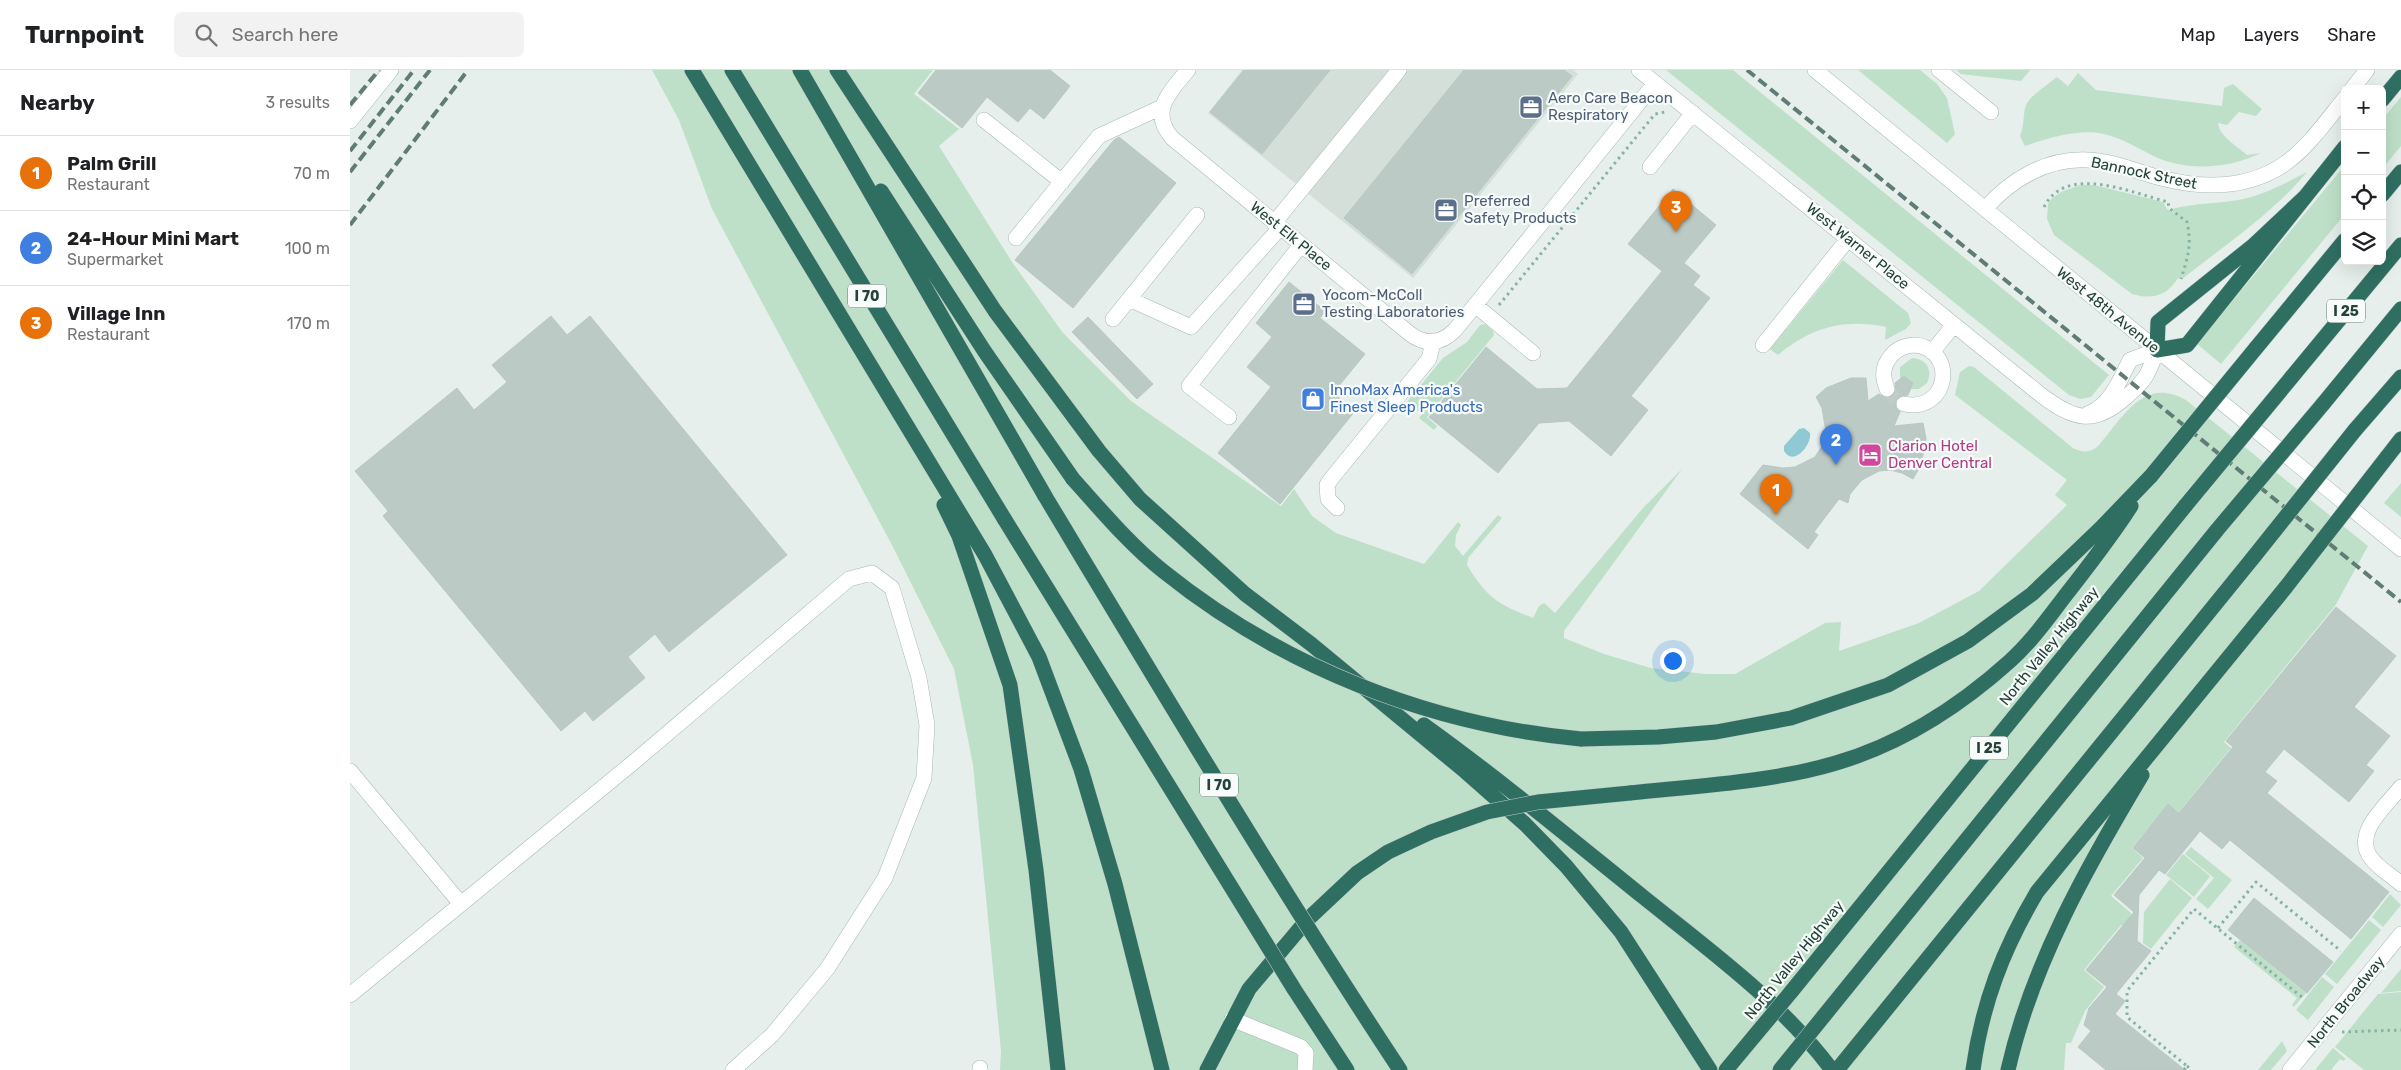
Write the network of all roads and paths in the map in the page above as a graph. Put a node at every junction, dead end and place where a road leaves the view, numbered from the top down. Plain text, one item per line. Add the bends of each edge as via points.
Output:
1 (391, 70) edge
2 (692, 70) edge
3 (732, 70) edge
4 (801, 70) edge
5 (837, 70) edge
6 (1188, 70) edge
7 (1399, 70) edge
8 (1639, 70) edge
9 (1815, 70) edge
10 (1939, 70) edge
11 (2368, 70) edge
12 (2401, 77) edge
13 (1655, 83) junction
14 (2355, 85) edge
15 (2386, 95) edge
16 (2341, 103) edge
17 (1162, 112) junction
18 (1665, 112) dead end
19 (1990, 112) dead end
20 (1692, 113) junction
21 (984, 120) dead end
22 (350, 121) edge
23 (2341, 152) edge
24 (1650, 167) dead end
25 (2401, 172) edge
26 (1062, 182) junction
27 (2386, 190) edge
28 (2305, 197) junction
29 (2044, 207) dead end
30 (1985, 209) junction
31 (1197, 215) dead end
32 (1278, 225) junction
33 (1016, 238) dead end
34 (1848, 239) junction
35 (2401, 244) edge
36 (1301, 245) junction
37 (2341, 245) edge
38 (2180, 278) dead end
39 (1129, 299) junction
40 (1475, 305) junction
41 (2401, 309) edge
42 (1490, 317) junction
43 (1113, 319) dead end
44 (1954, 325) junction
45 (1433, 342) junction
46 (1763, 345) dead end
47 (2157, 350) junction
48 (1932, 352) junction
49 (1533, 353) dead end
50 (2401, 377) edge
51 (1887, 389) dead end
52 (1904, 404) dead end
53 (2080, 416) junction
54 (1229, 418) dead end
55 (912, 435) junction
56 (2401, 439) edge
57 (2151, 476) junction
58 (1337, 508) dead end
59 (2401, 550) edge
60 (1311, 644) junction
61 (2166, 733) junction
62 (350, 771) edge
63 (2401, 787) edge
64 (2401, 884) edge
65 (461, 904) junction
66 (2218, 928) junction
67 (2401, 934) edge
68 (2342, 951) dead end
69 (350, 995) edge
70 (2303, 998) dead end
71 (1232, 1019) junction
72 (2401, 1030) edge
73 (2320, 1033) junction
74 (1974, 1064) edge
75 (2187, 1066) junction
76 (733, 1070) edge
77 (1058, 1070) edge
78 (1162, 1070) edge
79 (1207, 1070) edge
80 (1305, 1070) edge
81 (1347, 1070) edge
82 (1400, 1070) edge
83 (1710, 1070) edge
84 (1726, 1070) edge
85 (1780, 1070) edge
86 (1832, 1070) edge
87 (1838, 1070) edge
88 (2008, 1070) edge
89 (2184, 1070) edge
90 (2192, 1070) edge
91 (2290, 1070) edge

1 - 22 street
2 - 55 highway
3 - 81 highway, I 70, bridge via 1004,520
4 - 57 highway, bridge via 985,352 1073,478 1117,527 1162,570 1230,621 1315,667 1414,706 1486,725 1581,739 1716,732 1791,718 1888,685 1968,641 2032,594
4 - 82 highway, I 70, bridge via 1045,496 1249,836
5 - 60 highway via 995,311 1099,451 1140,499 1245,594
6 - 17 street via 1168,95
7 - 32 street
8 - 13 street, West Warner Place
9 - 30 street, West 48th Avenue
10 - 19 street
11 - 14 street
12 - 15 highway
13 - 20 street, West Warner Place
13 - 40 street
16 - 30 street, Bannock Street via 2286,163 2254,178 2208,186 2165,179 2105,162 2068,161 2050,164 2017,180 2002,190
17 - 26 street via 1099,136
17 - 32 street, West Elk Place via 1166,132 1172,138
18 - 42 path via 1655,114
20 - 24 street
20 - 34 street, West Warner Place
21 - 26 street
23 - 28 highway
25 - 27 highway
26 - 33 street
28 - 47 highway via 2186,345
28 - 47 highway via 2254,245 2158,322
29 - 38 path via 2050,196 2060,189 2080,183 2095,183 2168,202 2169,208 2187,222 2190,237 2191,248
30 - 47 street, West 48th Avenue
31 - 39 street
32 - 36 street, West Elk Place
32 - 39 street via 1191,327
34 - 44 street, West Warner Place
34 - 46 street
35 - 84 highway, North Valley Highway / I 25, bridge
36 - 45 street, West Elk Place via 1416,339
36 - 54 street via 1189,386
37 - 57 highway, bridge
39 - 43 street
40 - 42 street
40 - 45 street via 1448,336
41 - 85 highway, bridge via 2217,530
42 - 49 street
44 - 48 street
44 - 53 street, West Warner Place via 2055,405
45 - 58 street via 1429,359 1331,479 1328,499
47 - 53 street via 2130,360 2105,401
47 - 53 street via 2147,377 2122,401 2101,415
47 - 59 street, West 48th Avenue
48 - 51 street via 1912,345 1893,353 1884,369
48 - 52 street via 1942,366 1941,388 1926,403
50 - 87 highway, bridge
55 - 77 highway via 959,536 1010,684 1037,879
55 - 78 highway via 985,555 1039,657 1081,769 1115,884
56 - 61 highway, bridge via 2286,588
57 - 71 highway, bridge via 2111,537 2012,660 1934,719 1889,742 1835,763 1783,775 1538,802 1487,812 1431,832 1388,852 1357,873 1307,920 1249,988
60 - 83 highway via 1466,772 1525,824 1566,866 1620,932
60 - 86 highway via 1483,768 1751,984 1814,1046
61 - 74 highway via 2055,868 2024,913 1993,980
61 - 88 highway via 2106,834 2064,914 2030,996
62 - 65 street
63 - 64 street via 2373,822 2365,838 2369,856
65 - 69 street
65 - 76 street via 849,579 872,573 892,588 919,678 927,725 924,778 885,878 827,969 772,1035
66 - 68 path via 2256,882
66 - 70 path
66 - 75 path via 2194,908 2127,990 2128,1017
67 - 73 street, North Broadway
71 - 79 highway
71 - 80 street via 1301,1047 1306,1054
72 - 73 path
73 - 91 street, North Broadway
75 - 89 path
75 - 90 path

